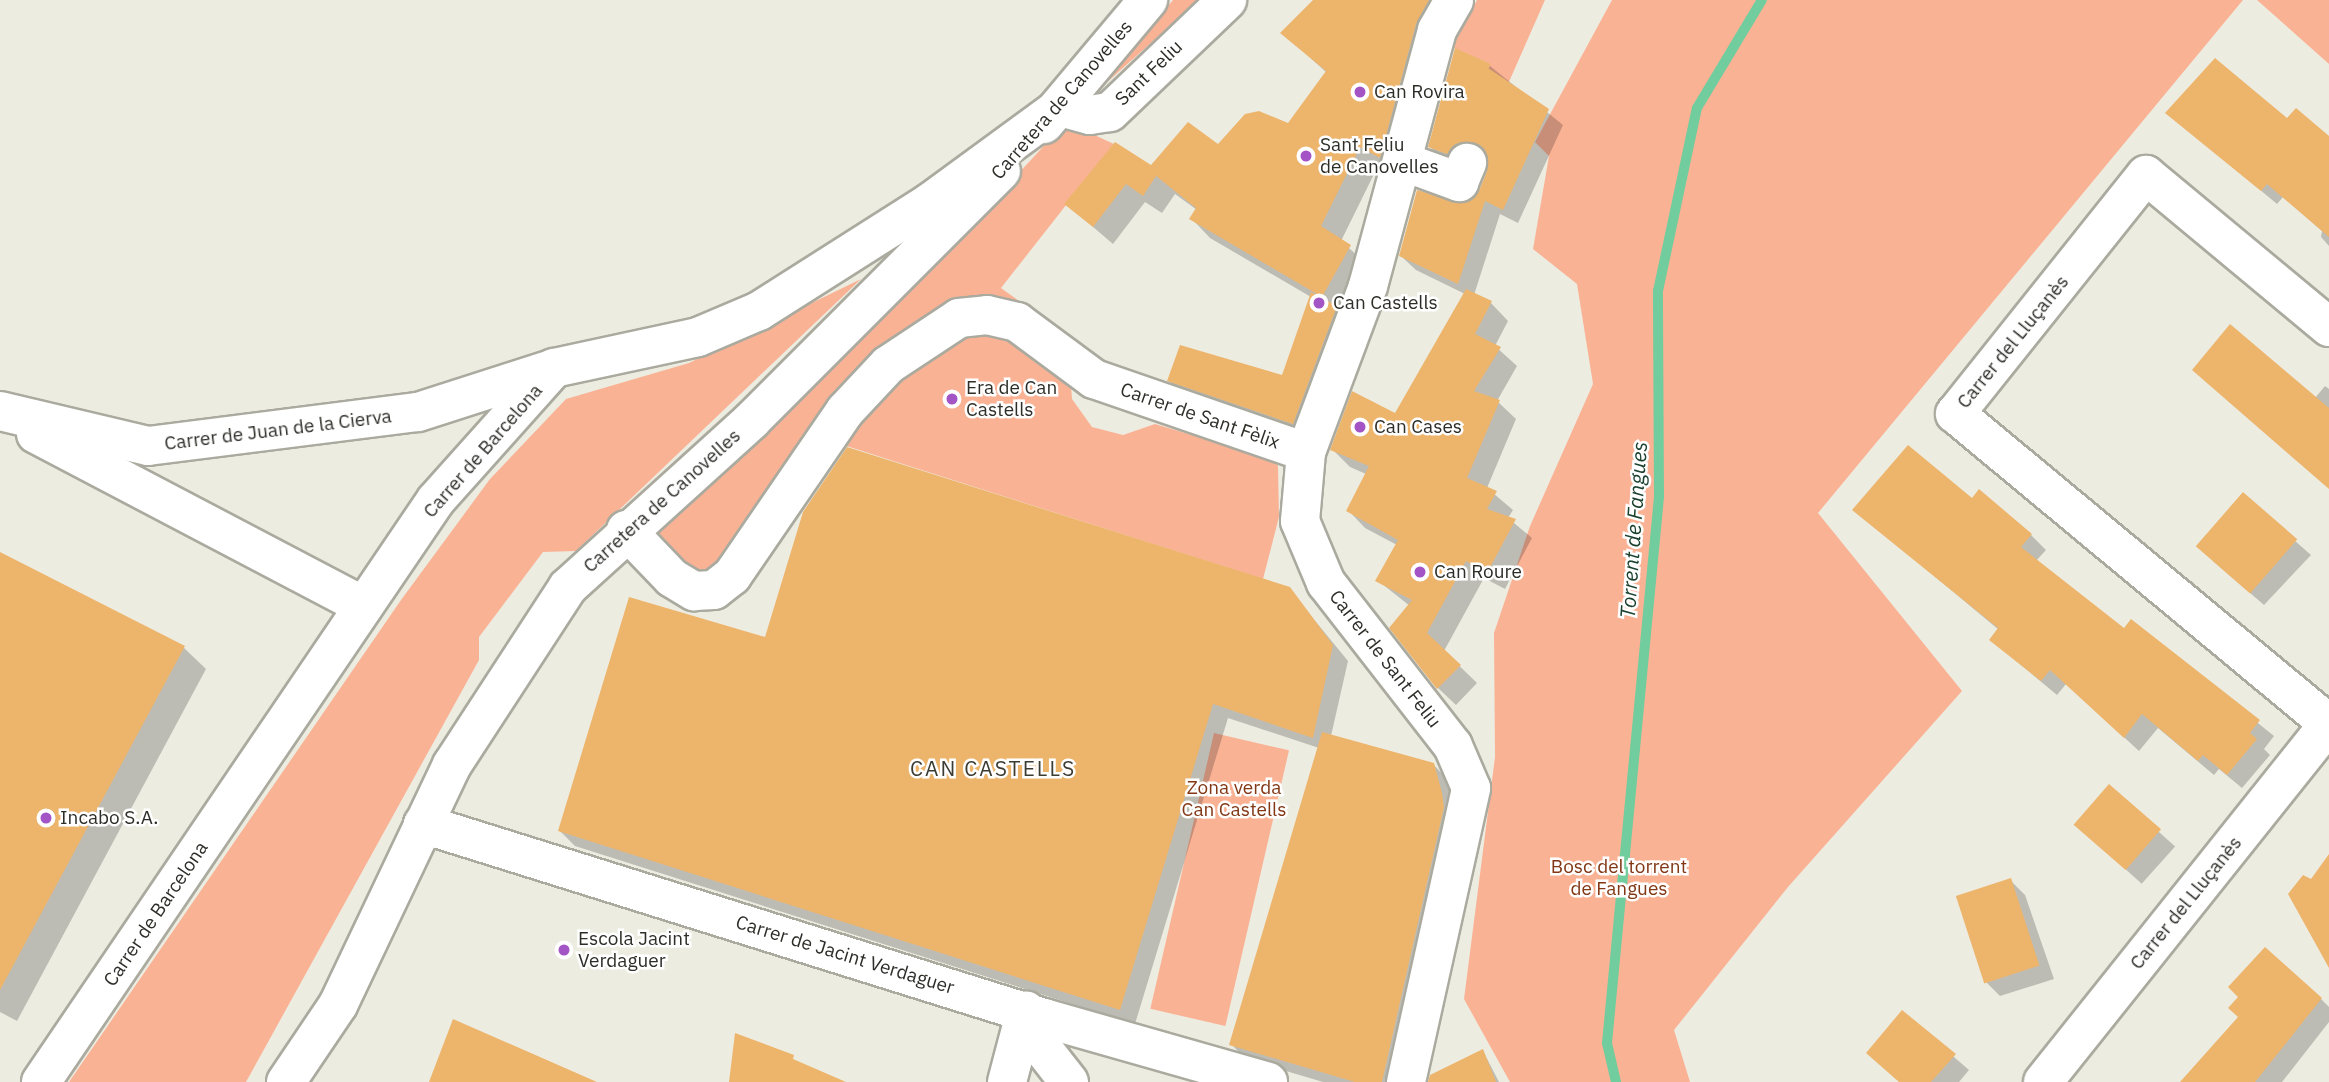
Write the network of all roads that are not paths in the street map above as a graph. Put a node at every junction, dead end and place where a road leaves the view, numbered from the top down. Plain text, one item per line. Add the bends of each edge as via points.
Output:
1 (1148, 0) edge
2 (1227, 0) edge
3 (1454, 0) edge
4 (1059, 107) junction
5 (1404, 162) junction
6 (1467, 163) dead end
7 (2329, 327) edge
8 (554, 368) junction
9 (0, 413) edge
10 (1306, 453) junction
11 (626, 530) junction
12 (365, 606) junction
13 (2329, 724) edge
14 (423, 824) junction
15 (1035, 1014) junction
16 (41, 1082) edge
17 (286, 1082) edge
18 (1007, 1082) edge
19 (1069, 1082) edge
20 (1268, 1082) edge
21 (1406, 1082) edge
22 (2043, 1082) edge

1 - 4 street, Carretera de Canovelles
2 - 4 street, Sant Feliu via 1110,112 1090,115
3 - 5 street, Carrer de Sant Feliu via 1437,30
4 - 8 street, Carrer de Barcelona via 929,203 759,311 698,337
4 - 11 street, Carretera de Canovelles via 932,244 752,420
5 - 6 street via 1458,182
5 - 10 street, Carrer de Sant Feliu via 1368,286
7 - 13 street, Carrer del Lluçanès via 2146,175 1955,414
8 - 9 street, Carrer de Juan de la Cierva via 418,412 148,446
8 - 12 street, Carrer de Barcelona via 436,500
9 - 12 street, Carrer de Juan de la Cierva
10 - 11 street, Carrer de Sant Fèlix via 1094,379 1017,322 987,315 958,318 888,365 845,411 733,576 714,590 694,591 672,578
10 - 21 street, Carrer de Sant Feliu via 1300,521 1326,583 1453,746 1471,788
11 - 14 street, Carretera de Canovelles via 568,587 452,765
12 - 16 street, Carrer de Barcelona
13 - 22 street, Carrer del Lluçanès
14 - 15 street, Carrer de Jacint Verdaguer
14 - 17 street, Carretera de Canovelles via 338,1005
15 - 18 street
15 - 19 street via 1040,1045
15 - 20 street, Carrer de Jacint Verdaguer

